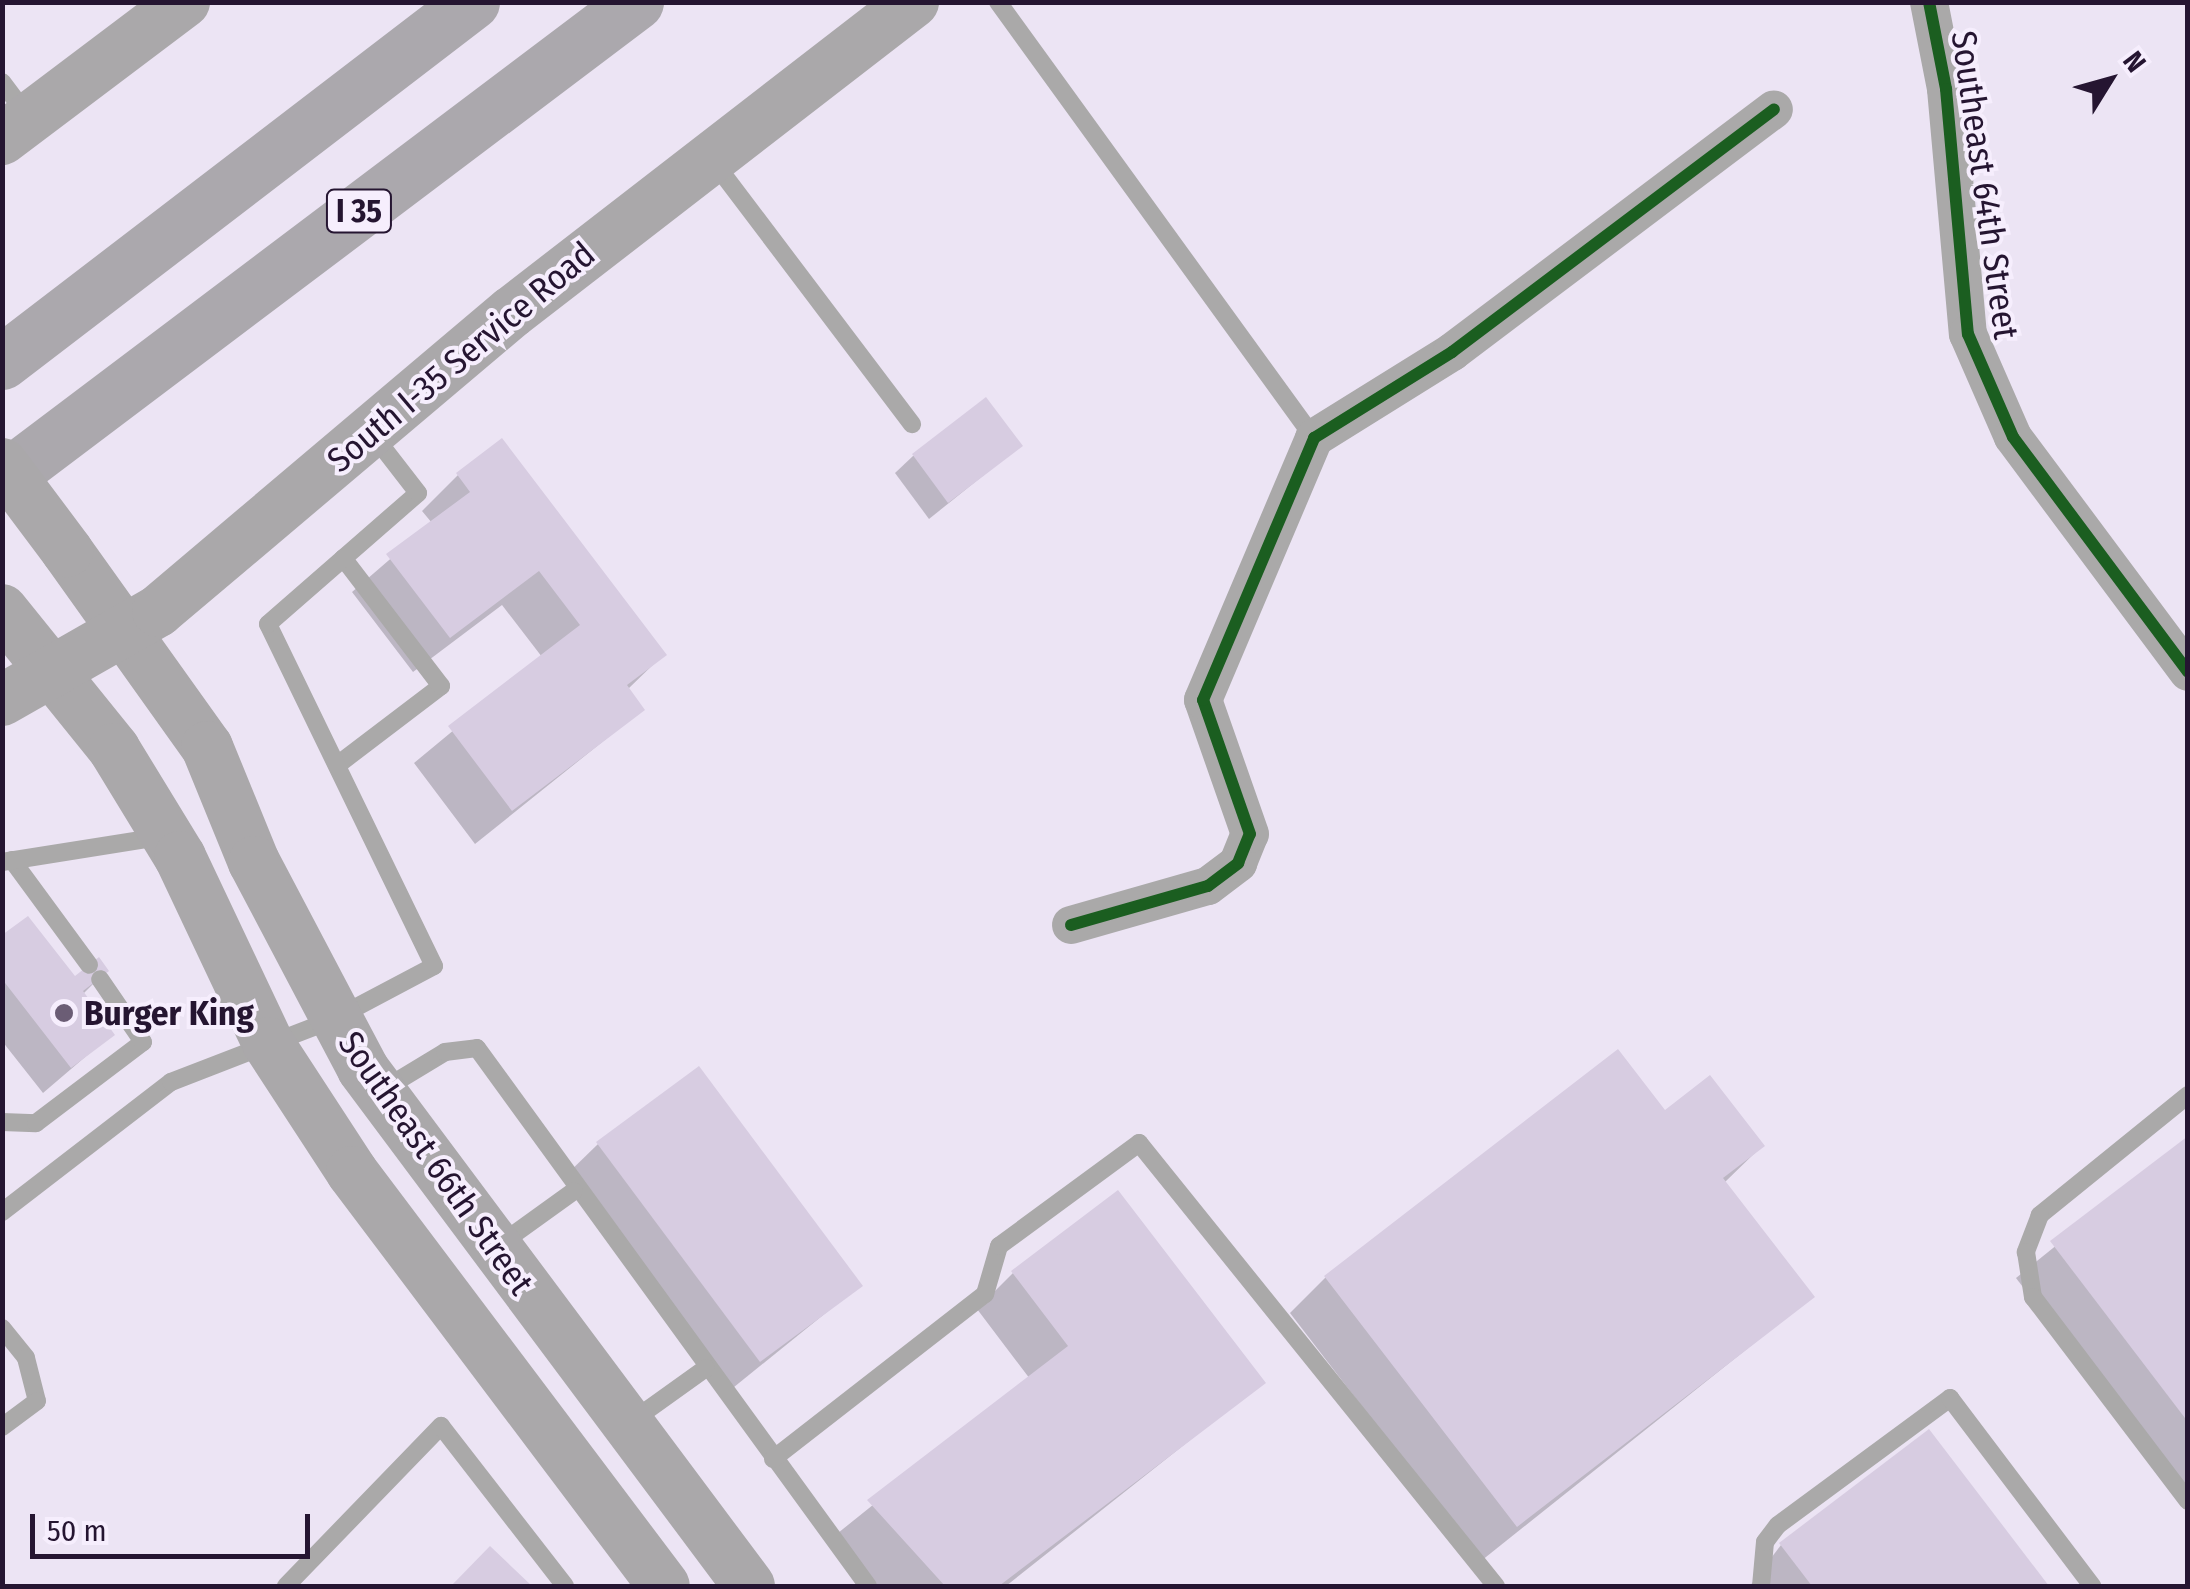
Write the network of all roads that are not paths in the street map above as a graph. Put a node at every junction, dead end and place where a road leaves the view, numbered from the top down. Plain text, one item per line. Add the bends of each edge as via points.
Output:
1 (184, 2) edge
2 (472, 2) edge
3 (636, 2) edge
4 (913, 2) edge
5 (998, 2) edge
6 (1929, 2) edge
7 (1774, 110) dead end
8 (12, 113) edge
9 (709, 156) junction
10 (2, 362) edge
11 (912, 424) dead end
12 (369, 431) junction
13 (1314, 438) junction
14 (2, 464) edge
15 (2, 480) edge
16 (343, 558) junction
17 (2, 610) edge
18 (126, 629) junction
19 (2188, 672) edge
20 (49, 673) junction
21 (2, 700) edge
22 (340, 763) junction
23 (167, 836) junction
24 (7, 861) edge
25 (1071, 924) dead end
26 (334, 1019) junction
27 (268, 1043) junction
28 (379, 1092) junction
29 (2188, 1096) edge
30 (6, 1124) edge
31 (574, 1191) junction
32 (2, 1212) edge
33 (495, 1248) junction
34 (2, 1328) edge
35 (706, 1368) junction
36 (628, 1424) junction
37 (2, 1427) edge
38 (773, 1459) junction
39 (2188, 1502) edge
40 (661, 1585) edge
41 (286, 1586) edge
42 (565, 1586) edge
43 (749, 1586) edge
44 (868, 1586) edge
45 (1496, 1586) edge
46 (1761, 1586) edge
47 (2092, 1586) edge

1 - 8 main road
2 - 10 highway
3 - 15 highway, I 35
4 - 9 main road, South I-35 Service Road
5 - 13 lane
6 - 19 street, Southeast 64th Street via 1946,89 1968,334 2013,437
7 - 13 street via 1452,352
9 - 11 lane
9 - 12 main road, South I-35 Service Road
12 - 16 lane via 418,493
12 - 18 main road, South I-35 Service Road
13 - 25 street via 1203,700 1250,834 1238,863 1208,886
14 - 18 main road, Southeast 66th Street, bridge
16 - 22 lane via 268,624
16 - 22 lane via 441,686
17 - 20 main road, Southeast 66th Street
18 - 20 main road, South I-35 Service Road
18 - 26 main road, Southeast 66th Street via 207,747
20 - 21 main road, South I-35 Service Road
20 - 23 main road, Southeast 66th Street via 114,749
22 - 26 lane via 434,966
23 - 24 lane
23 - 27 main road, Southeast 66th Street
24 - 30 lane via 143,1042 36,1123
26 - 27 lane
26 - 28 main road, Southeast 66th Street
27 - 32 lane via 172,1082
27 - 40 main road, Southeast 66th Street via 352,1172
28 - 31 lane via 445,1052 477,1048
28 - 33 main road, Southeast 66th Street
29 - 39 lane via 2040,1216 2026,1252 2034,1297
31 - 33 lane
31 - 35 lane
33 - 36 main road, Southeast 66th Street
34 - 37 lane via 26,1358 36,1401
35 - 36 lane
35 - 38 lane
36 - 43 main road, Southeast 66th Street
38 - 44 lane
38 - 45 lane via 985,1294 999,1246 1138,1143 1199,1207
41 - 42 lane via 442,1426
46 - 47 lane via 1766,1542 1778,1525 1950,1398

